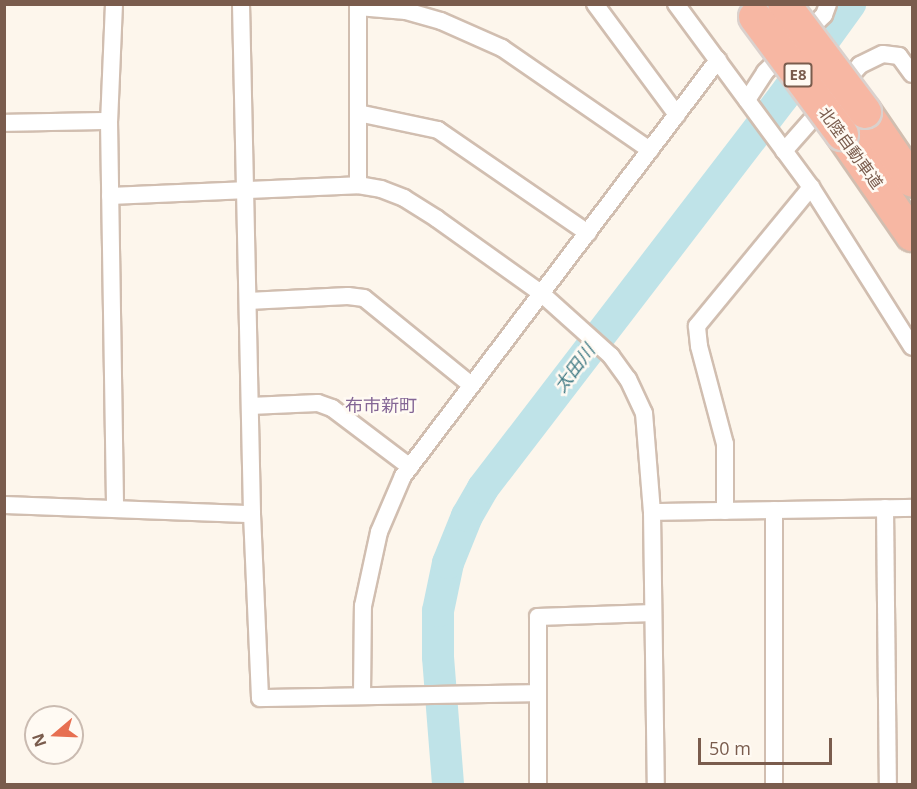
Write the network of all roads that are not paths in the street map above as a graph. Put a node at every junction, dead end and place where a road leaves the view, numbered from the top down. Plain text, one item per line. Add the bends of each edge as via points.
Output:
1 (114, 4) edge
2 (241, 4) edge
3 (596, 4) edge
4 (676, 4) edge
5 (784, 4) edge
6 (828, 4) edge
7 (360, 6) edge
8 (750, 11) edge
9 (718, 60) junction
10 (912, 74) edge
11 (747, 100) junction
12 (358, 113) junction
13 (676, 115) junction
14 (109, 121) junction
15 (4, 123) edge
16 (650, 150) junction
17 (784, 151) junction
18 (912, 181) edge
19 (358, 185) junction
20 (811, 187) junction
21 (246, 189) junction
22 (110, 196) junction
23 (588, 233) junction
24 (912, 235) edge
25 (542, 294) junction
26 (248, 301) junction
27 (912, 347) edge
28 (471, 385) junction
29 (250, 406) junction
30 (410, 467) junction
31 (4, 505) edge
32 (885, 508) junction
33 (912, 508) edge
34 (115, 509) junction
35 (774, 510) junction
36 (725, 511) junction
37 (652, 512) junction
38 (252, 514) junction
39 (653, 613) junction
40 (537, 693) junction
41 (362, 696) junction
42 (538, 784) edge
43 (656, 784) edge
44 (774, 784) edge
45 (888, 784) edge

1 - 14 street
2 - 21 street
3 - 13 street
4 - 9 street
5 - 18 highway, 北陸自動車道 / E8, bridge
6 - 11 street via 824,15 765,72
7 - 12 street
7 - 16 street via 406,11 441,21 502,48
8 - 24 highway, 北陸自動車道 / E8, bridge
9 - 11 street
9 - 13 street
10 - 17 street via 899,56 883,54 861,65
11 - 17 street
12 - 19 street
12 - 23 street via 438,130
13 - 16 street
14 - 15 street
14 - 22 street
16 - 23 street
17 - 20 street
19 - 21 street
19 - 25 street via 404,198
20 - 27 street
20 - 36 street via 697,326 725,444
21 - 22 street
21 - 26 street
22 - 34 street
23 - 25 street
25 - 28 street
25 - 37 street via 611,356 628,379 644,413
26 - 28 street via 364,298
26 - 29 street
28 - 30 street
29 - 30 street via 318,403 332,408
29 - 38 street
30 - 41 street via 379,532 363,606
31 - 34 street
32 - 33 street
32 - 35 street
32 - 45 street
34 - 38 street
35 - 36 street
35 - 44 street
36 - 37 street
37 - 39 street
38 - 41 street via 260,698
39 - 40 street via 538,617
39 - 43 street
40 - 41 street
40 - 42 street

